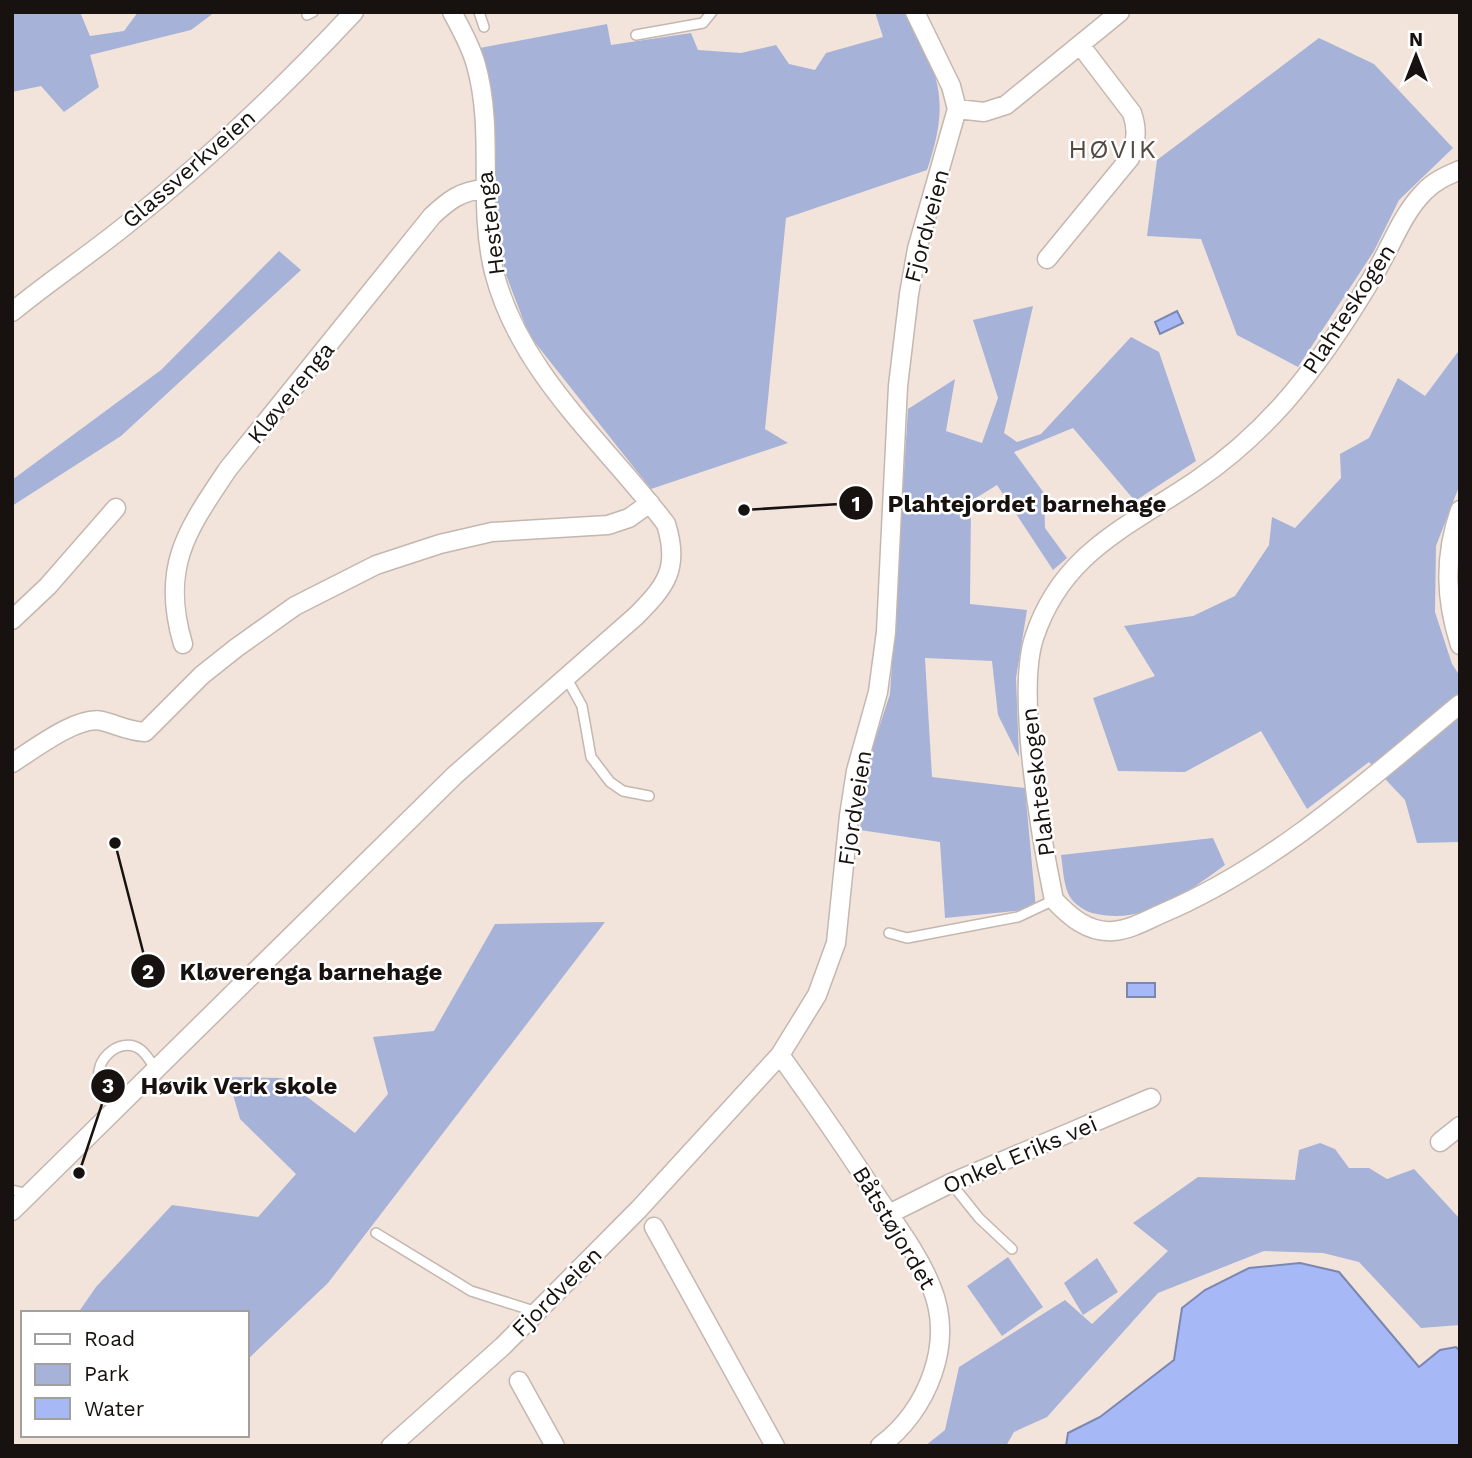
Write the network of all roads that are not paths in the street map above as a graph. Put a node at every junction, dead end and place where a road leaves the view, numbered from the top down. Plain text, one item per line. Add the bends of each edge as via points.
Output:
1 (354, 12) edge
2 (452, 12) edge
3 (479, 12) edge
4 (712, 12) edge
5 (915, 12) edge
6 (1120, 12) edge
7 (484, 27) dead end
8 (636, 35) dead end
9 (1081, 46) junction
10 (957, 109) junction
11 (1460, 170) edge
12 (485, 189) junction
13 (1047, 259) dead end
14 (12, 312) edge
15 (650, 503) junction
16 (116, 508) dead end
17 (1460, 510) edge
18 (12, 620) edge
19 (183, 644) dead end
20 (1460, 645) edge
21 (566, 677) junction
22 (1460, 704) edge
23 (12, 763) edge
24 (649, 796) dead end
25 (1054, 900) junction
26 (889, 933) dead end
27 (780, 1055) junction
28 (155, 1068) junction
29 (1152, 1098) dead end
30 (120, 1102) junction
31 (1460, 1126) edge
32 (1440, 1142) dead end
33 (951, 1183) junction
34 (20, 1192) edge
35 (12, 1211) edge
36 (889, 1214) junction
37 (654, 1227) dead end
38 (376, 1233) dead end
39 (1013, 1249) dead end
40 (537, 1312) junction
41 (519, 1381) dead end
42 (391, 1446) edge
43 (555, 1446) edge
44 (775, 1446) edge
45 (880, 1446) edge

1 - 14 street, Glassverkveien via 223,144
2 - 12 street, Hestenga via 476,65
3 - 7 lane
4 - 8 lane via 703,23
5 - 10 street via 951,86
6 - 9 street
9 - 10 street via 1006,105 984,112
9 - 13 street via 1132,113 1136,141 1130,158
10 - 27 street, Fjordveien via 909,293 898,386 886,632 878,692 856,771 836,943 817,995
11 - 25 street, Plahteskogen via 1440,178 1412,207 1344,324 1281,405 1197,480 1097,546 1066,574 1050,598 1027,671 1035,772
12 - 15 street, Hestenga via 494,270 519,336 548,383
12 - 19 street, Kløverenga via 452,198 432,216 228,469 194,519 178,560 176,593
15 - 21 street via 666,524 674,549 670,573 655,597
15 - 23 street via 629,518 608,525 492,532 376,565 295,606 236,648 145,732 86,720
16 - 18 street
17 - 20 street via 1448,550 1447,572
21 - 24 lane via 582,706 591,757 623,791
21 - 28 street via 455,775
22 - 25 street via 1355,791 1264,858 1178,906 1112,932 1090,928
25 - 26 lane via 1006,919 907,938
27 - 36 street, Båtstøjordet
27 - 40 street, Fjordveien
28 - 30 street
28 - 30 lane via 140,1049 126,1045 103,1058 101,1086
29 - 33 street, Onkel Eriks vei
30 - 34 street
31 - 32 street
33 - 36 street, Onkel Eriks vei
33 - 39 lane via 979,1219
34 - 35 street
36 - 45 street, Båtstøjordet via 932,1287 940,1332 936,1367 925,1396
37 - 44 street
38 - 40 lane via 471,1292
40 - 42 street, Fjordveien
41 - 43 street

